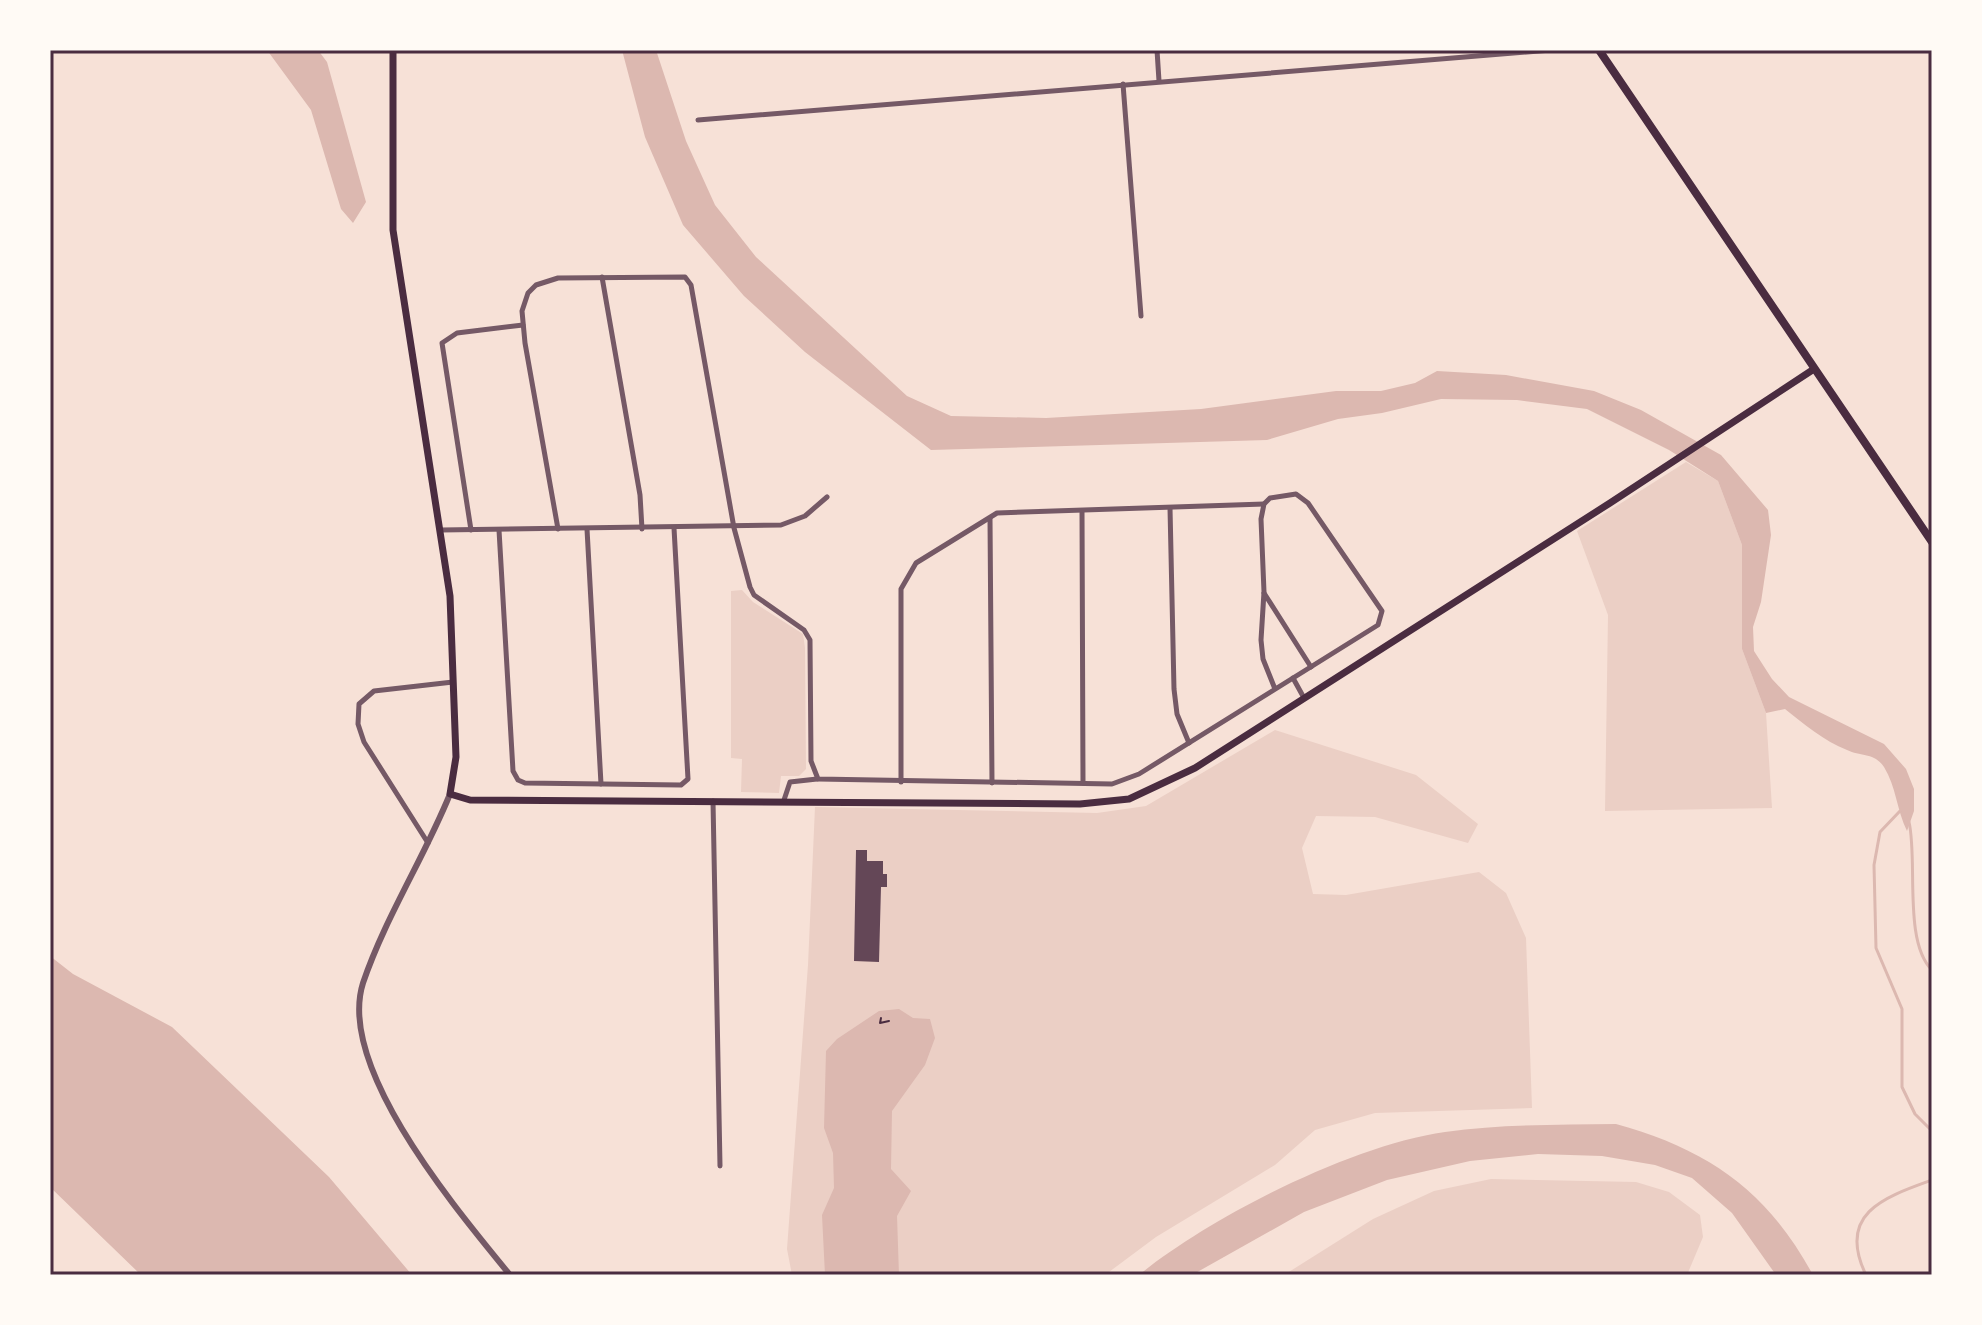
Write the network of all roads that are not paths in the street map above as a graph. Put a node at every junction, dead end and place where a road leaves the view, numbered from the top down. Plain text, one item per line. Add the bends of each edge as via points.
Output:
1 (393, 50) edge
2 (1157, 50) edge
3 (1551, 50) edge
4 (1599, 50) edge
5 (1159, 81) junction
6 (1123, 84) junction
7 (698, 120) dead end
8 (602, 277) junction
9 (1141, 316) dead end
10 (523, 325) junction
11 (1814, 369) junction
12 (827, 497) dead end
13 (1264, 504) junction
14 (1170, 508) junction
15 (1082, 511) junction
16 (990, 517) junction
17 (674, 528) junction
18 (734, 528) junction
19 (558, 529) junction
20 (587, 529) junction
21 (642, 529) junction
22 (441, 530) junction
23 (471, 530) junction
24 (499, 530) junction
25 (1932, 542) edge
26 (1264, 592) junction
27 (1311, 667) junction
28 (1293, 678) junction
29 (454, 681) junction
30 (1275, 689) junction
31 (1305, 699) junction
32 (1189, 743) junction
33 (818, 779) junction
34 (901, 782) junction
35 (992, 783) junction
36 (1083, 783) junction
37 (601, 784) junction
38 (450, 794) junction
39 (784, 800) junction
40 (713, 801) junction
41 (429, 843) junction
42 (720, 1166) dead end
43 (510, 1275) edge

1 - 22 main road via 393,230
2 - 5 street
3 - 5 street
4 - 11 main road
5 - 6 street
6 - 7 street
6 - 9 street
8 - 10 street via 558,278 536,285 525,300
8 - 18 street via 689,280
8 - 21 street
10 - 19 street
10 - 23 street via 457,333 442,343
11 - 25 main road
11 - 31 main road
12 - 18 street via 805,516 781,525
13 - 14 street
13 - 26 street
13 - 27 street via 1282,494 1296,494 1308,503 1382,611 1378,625
14 - 15 street
14 - 32 street via 1175,697
15 - 16 street
15 - 36 street
16 - 34 street via 916,563 904,579
16 - 35 street
17 - 18 street
17 - 21 street
17 - 37 street via 688,779 681,785
18 - 33 street via 754,595 804,630 810,640 811,761
19 - 20 street
19 - 24 street
20 - 21 street
20 - 37 street
22 - 23 street
22 - 29 main road
23 - 24 street
24 - 37 street via 513,771 525,783
26 - 27 street
26 - 30 street via 1263,659
27 - 28 street
28 - 30 street
28 - 31 street
29 - 38 main road via 456,757
29 - 41 street via 374,691 359,704 364,742
30 - 32 street
31 - 39 main road via 1195,768 1129,799 1080,804
32 - 36 street via 1124,781
33 - 34 street
33 - 39 street via 790,782
34 - 35 street
35 - 36 street
38 - 40 main road via 475,801
38 - 41 street
39 - 40 main road
40 - 42 street
41 - 43 street via 363,984 358,1028 371,1073 413,1145

